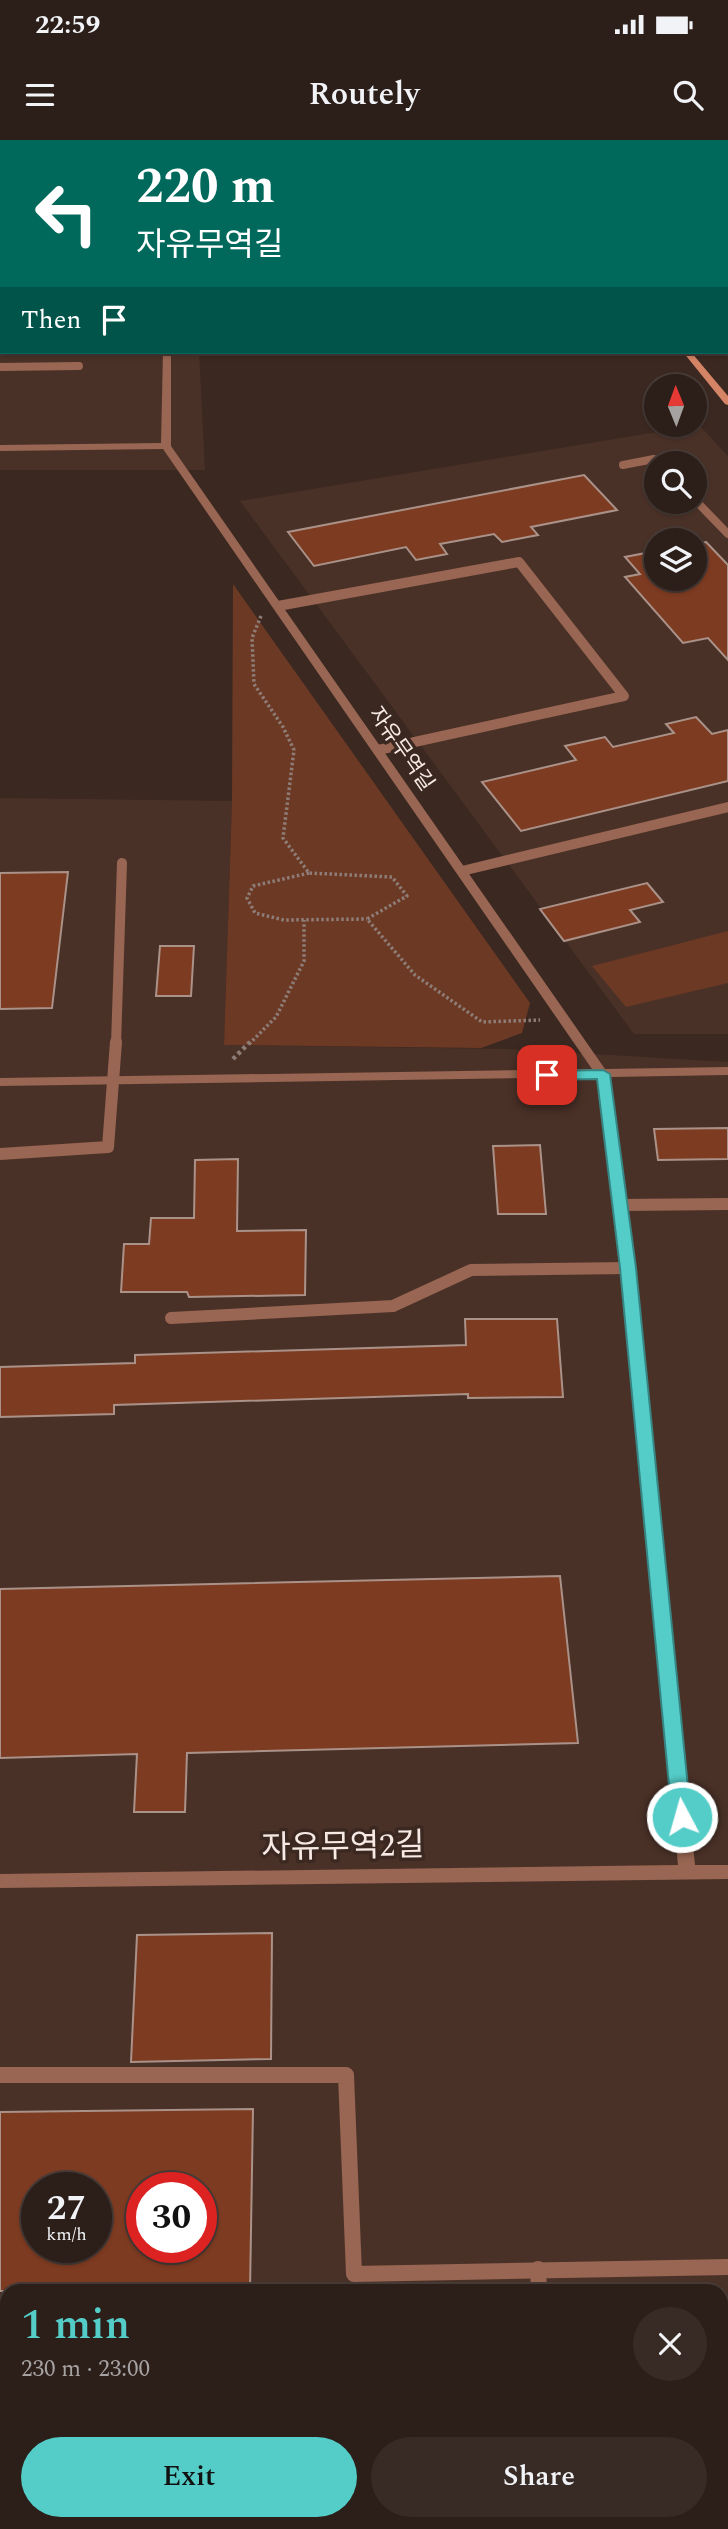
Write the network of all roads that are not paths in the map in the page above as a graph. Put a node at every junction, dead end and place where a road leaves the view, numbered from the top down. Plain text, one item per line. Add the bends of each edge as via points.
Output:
1 (167, 354) edge
2 (689, 354) edge
3 (79, 366) dead end
4 (0, 367) edge
5 (728, 402) edge
6 (166, 446) junction
7 (0, 448) edge
8 (644, 460) edge
9 (623, 465) dead end
10 (707, 512) edge
11 (728, 534) edge
12 (278, 606) junction
13 (378, 750) junction
14 (728, 807) edge
15 (122, 863) dead end
16 (462, 871) junction
17 (728, 1071) edge
18 (603, 1074) junction
19 (116, 1080) junction
20 (0, 1082) edge
21 (0, 1154) edge
22 (728, 1204) edge
23 (620, 1205) junction
24 (628, 1268) junction
25 (171, 1318) dead end
26 (687, 1872) junction
27 (728, 1872) edge
28 (0, 1881) edge
29 (0, 2075) edge
30 (728, 2267) edge
31 (538, 2269) junction
32 (539, 2284) edge

1 - 6 street
2 - 5 main road
3 - 4 lane
6 - 7 street
6 - 12 street, 자유무역길
8 - 9 lane
10 - 11 lane
12 - 13 street, 자유무역길
12 - 13 lane via 519,562 624,696
13 - 16 street, 자유무역길
14 - 16 lane
15 - 19 lane
16 - 18 street, 자유무역길
17 - 18 street
18 - 19 street
18 - 23 street
19 - 20 street
19 - 21 lane via 108,1147
22 - 23 lane
23 - 24 street
24 - 25 lane via 471,1270 393,1306
24 - 26 street
26 - 27 street, 자유무역2길
26 - 28 street, 자유무역2길
29 - 31 lane via 345,2075 354,2274
30 - 31 lane
31 - 32 lane

